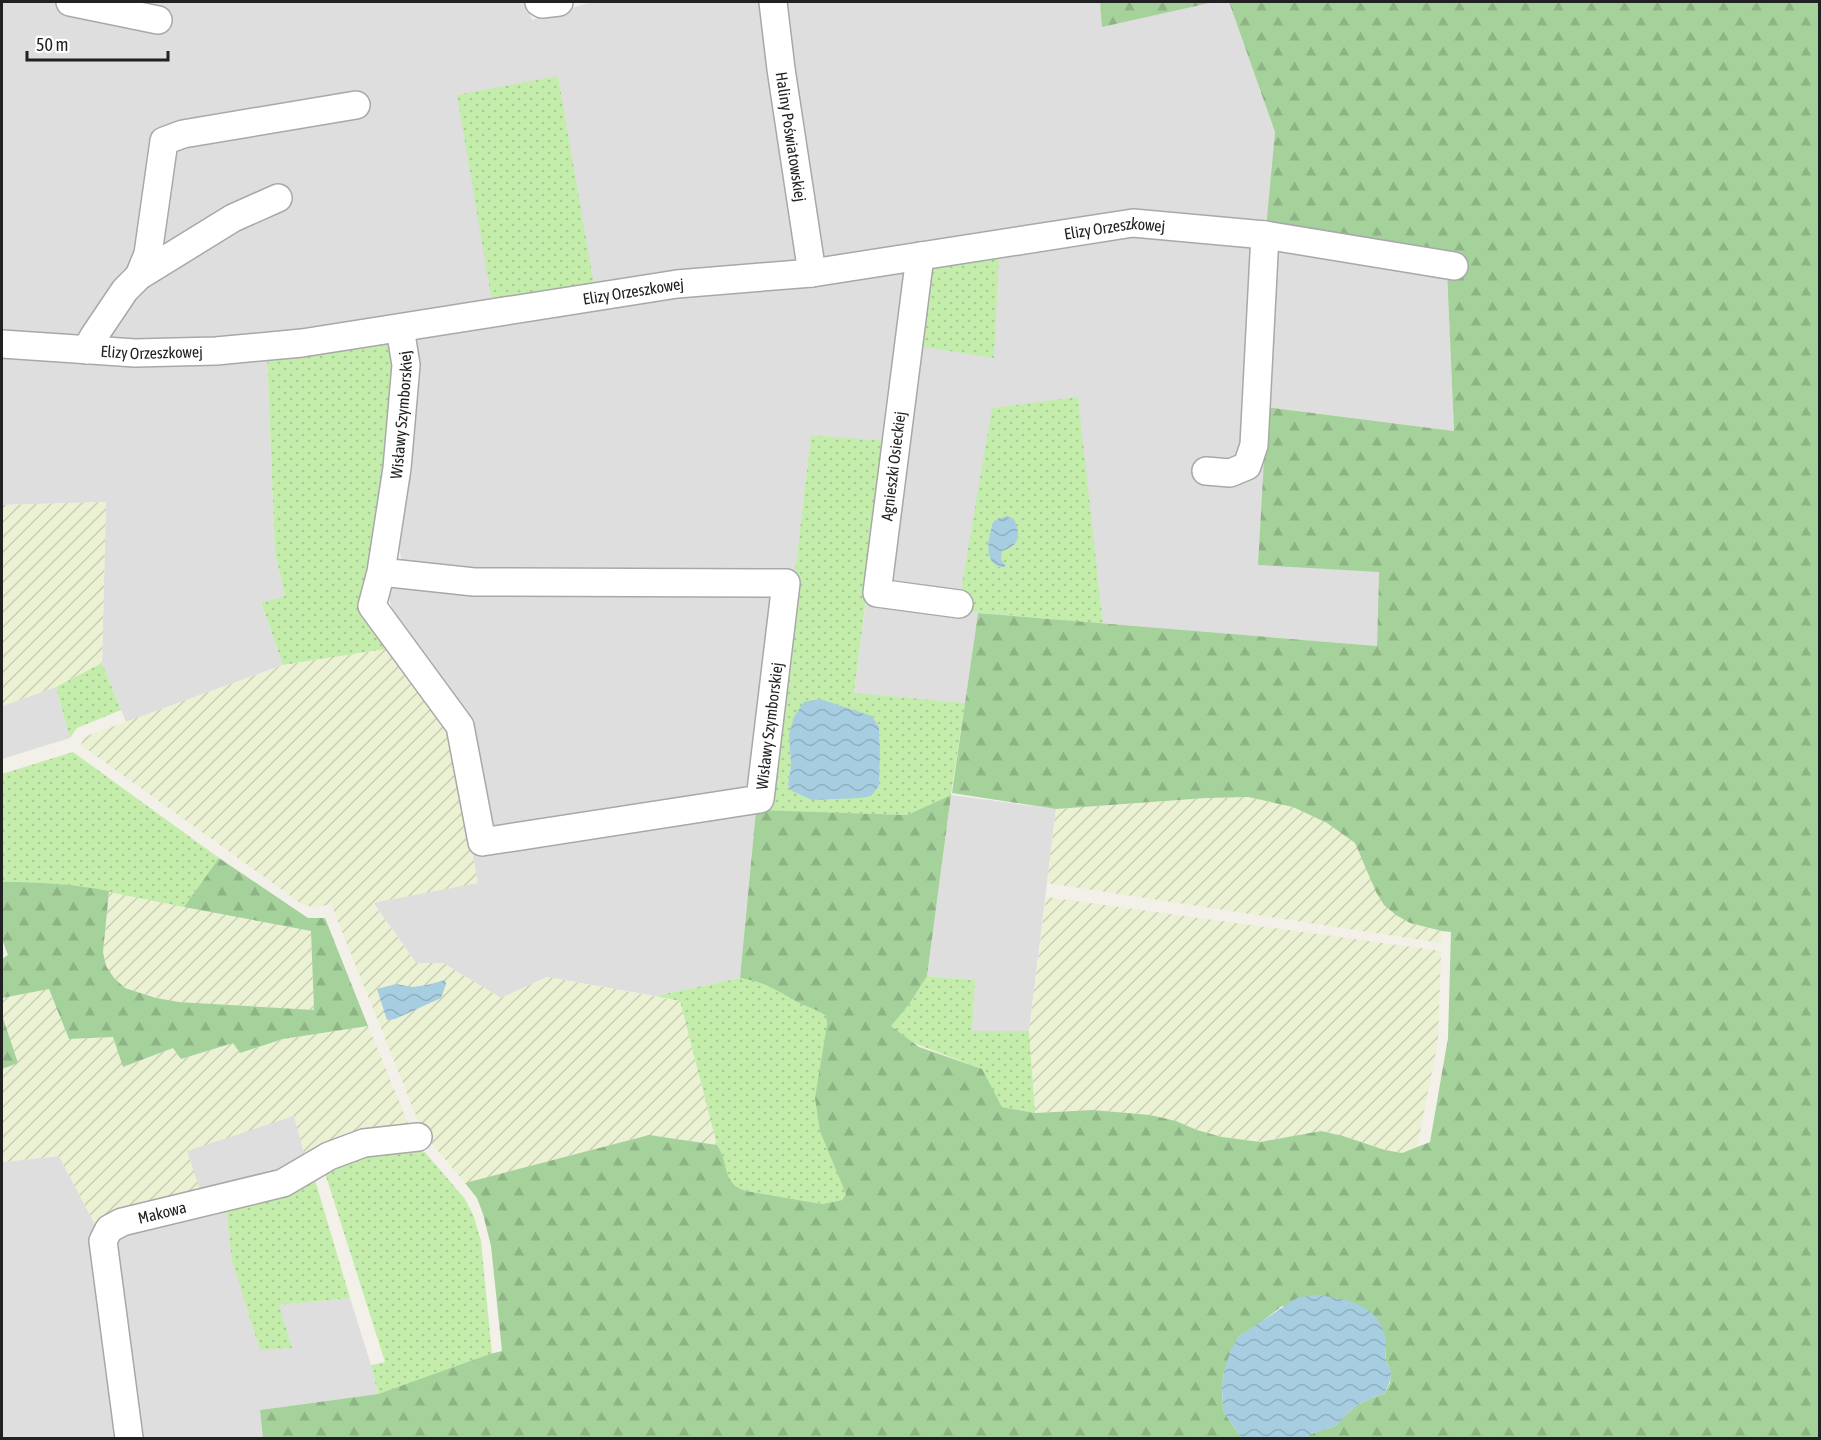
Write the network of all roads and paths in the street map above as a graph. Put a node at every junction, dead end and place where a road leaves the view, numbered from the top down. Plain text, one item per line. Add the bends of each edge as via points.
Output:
1 (70, 2) edge
2 (539, 2) edge
3 (559, 2) edge
4 (773, 2) edge
5 (158, 20) dead end
6 (356, 105) dead end
7 (278, 198) dead end
8 (1265, 235) junction
9 (920, 256) junction
10 (1454, 266) dead end
11 (812, 273) junction
12 (140, 276) junction
13 (400, 328) junction
14 (2, 344) edge
15 (86, 350) junction
16 (1206, 471) dead end
17 (381, 572) junction
18 (959, 604) dead end
19 (418, 1137) dead end
20 (129, 1438) edge

1 - 5 street
2 - 3 street
4 - 11 street, Haliny Poświatowskiej
6 - 12 street via 183,134 164,141 148,254
7 - 12 street via 233,218
8 - 9 street, Elizy Orzeszkowej via 1133,223
8 - 10 street, Elizy Orzeszkowej
8 - 16 street via 1254,445 1247,466 1230,473
9 - 11 street, Elizy Orzeszkowej
9 - 18 street, Agnieszki Osieckiej via 877,593
11 - 13 street, Elizy Orzeszkowej via 677,284
12 - 15 street via 125,290
13 - 15 street, Elizy Orzeszkowej via 216,351
13 - 17 street, Wisławy Szymborskiej via 406,365 398,468
14 - 15 street, Elizy Orzeszkowej
17 - 17 street, Wisławy Szymborskiej via 474,582 786,583 760,799 482,842 460,726 372,606
19 - 20 street, Makowa via 364,1143 329,1156 283,1183 122,1222 109,1229 103,1241

